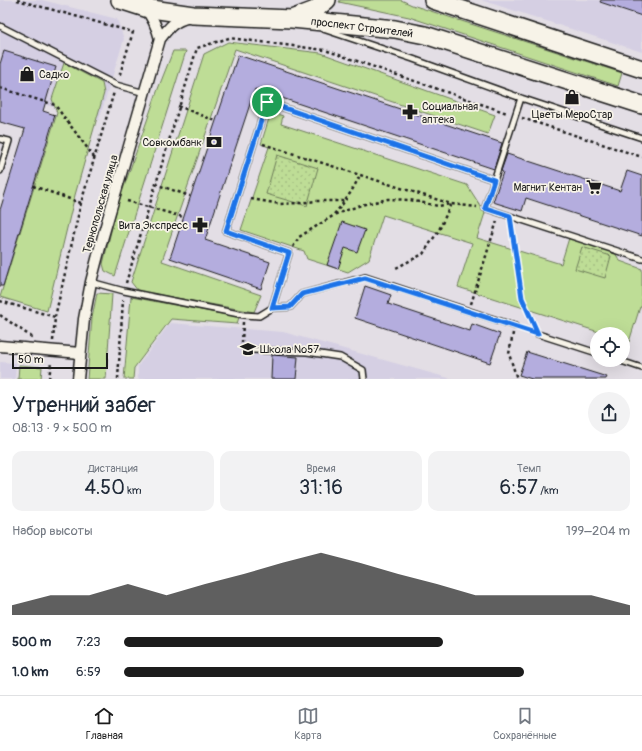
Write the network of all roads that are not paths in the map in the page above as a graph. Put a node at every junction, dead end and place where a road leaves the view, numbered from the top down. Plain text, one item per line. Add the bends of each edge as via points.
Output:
1 (120, 0) edge
2 (327, 0) edge
3 (438, 1) edge
4 (146, 8) junction
5 (193, 16) junction
6 (292, 19) junction
7 (0, 26) edge
8 (160, 39) junction
9 (642, 69) edge
10 (145, 93) junction
11 (521, 98) junction
12 (642, 105) edge
13 (642, 138) edge
14 (0, 139) edge
15 (0, 171) edge
16 (494, 180) junction
17 (642, 259) edge
18 (92, 282) junction
19 (272, 308) junction
20 (515, 326) road end
21 (538, 334) road end
22 (0, 346) edge
23 (252, 350) dead end
24 (590, 351) edge
25 (80, 353) junction
26 (630, 364) edge
27 (642, 368) edge
28 (78, 379) edge
29 (364, 379) edge

1 - 4 main road, проспект Строителей
2 - 6 main road via 315,10
3 - 9 main road
4 - 5 main road, проспект Строителей
4 - 8 street via 153,17
5 - 6 main road, проспект Строителей
5 - 8 street, Тернопольская улица via 176,21
6 - 11 lane
6 - 12 main road, проспект Строителей via 395,28 426,35
7 - 10 lane via 116,85
8 - 10 street, Тернопольская улица
10 - 18 street, Тернопольская улица
11 - 13 lane
11 - 16 lane
14 - 15 lane via 9,141
16 - 17 lane via 485,208
16 - 19 lane via 267,102 226,231 289,253
18 - 19 lane via 124,291 244,315 259,316
18 - 25 street, Тернопольская улица
19 - 20 lane via 290,307 302,294 365,278
21 - 24 lane
22 - 25 street
23 - 29 lane via 307,352 340,357 363,370
25 - 28 street, Тернопольская улица
26 - 27 lane

